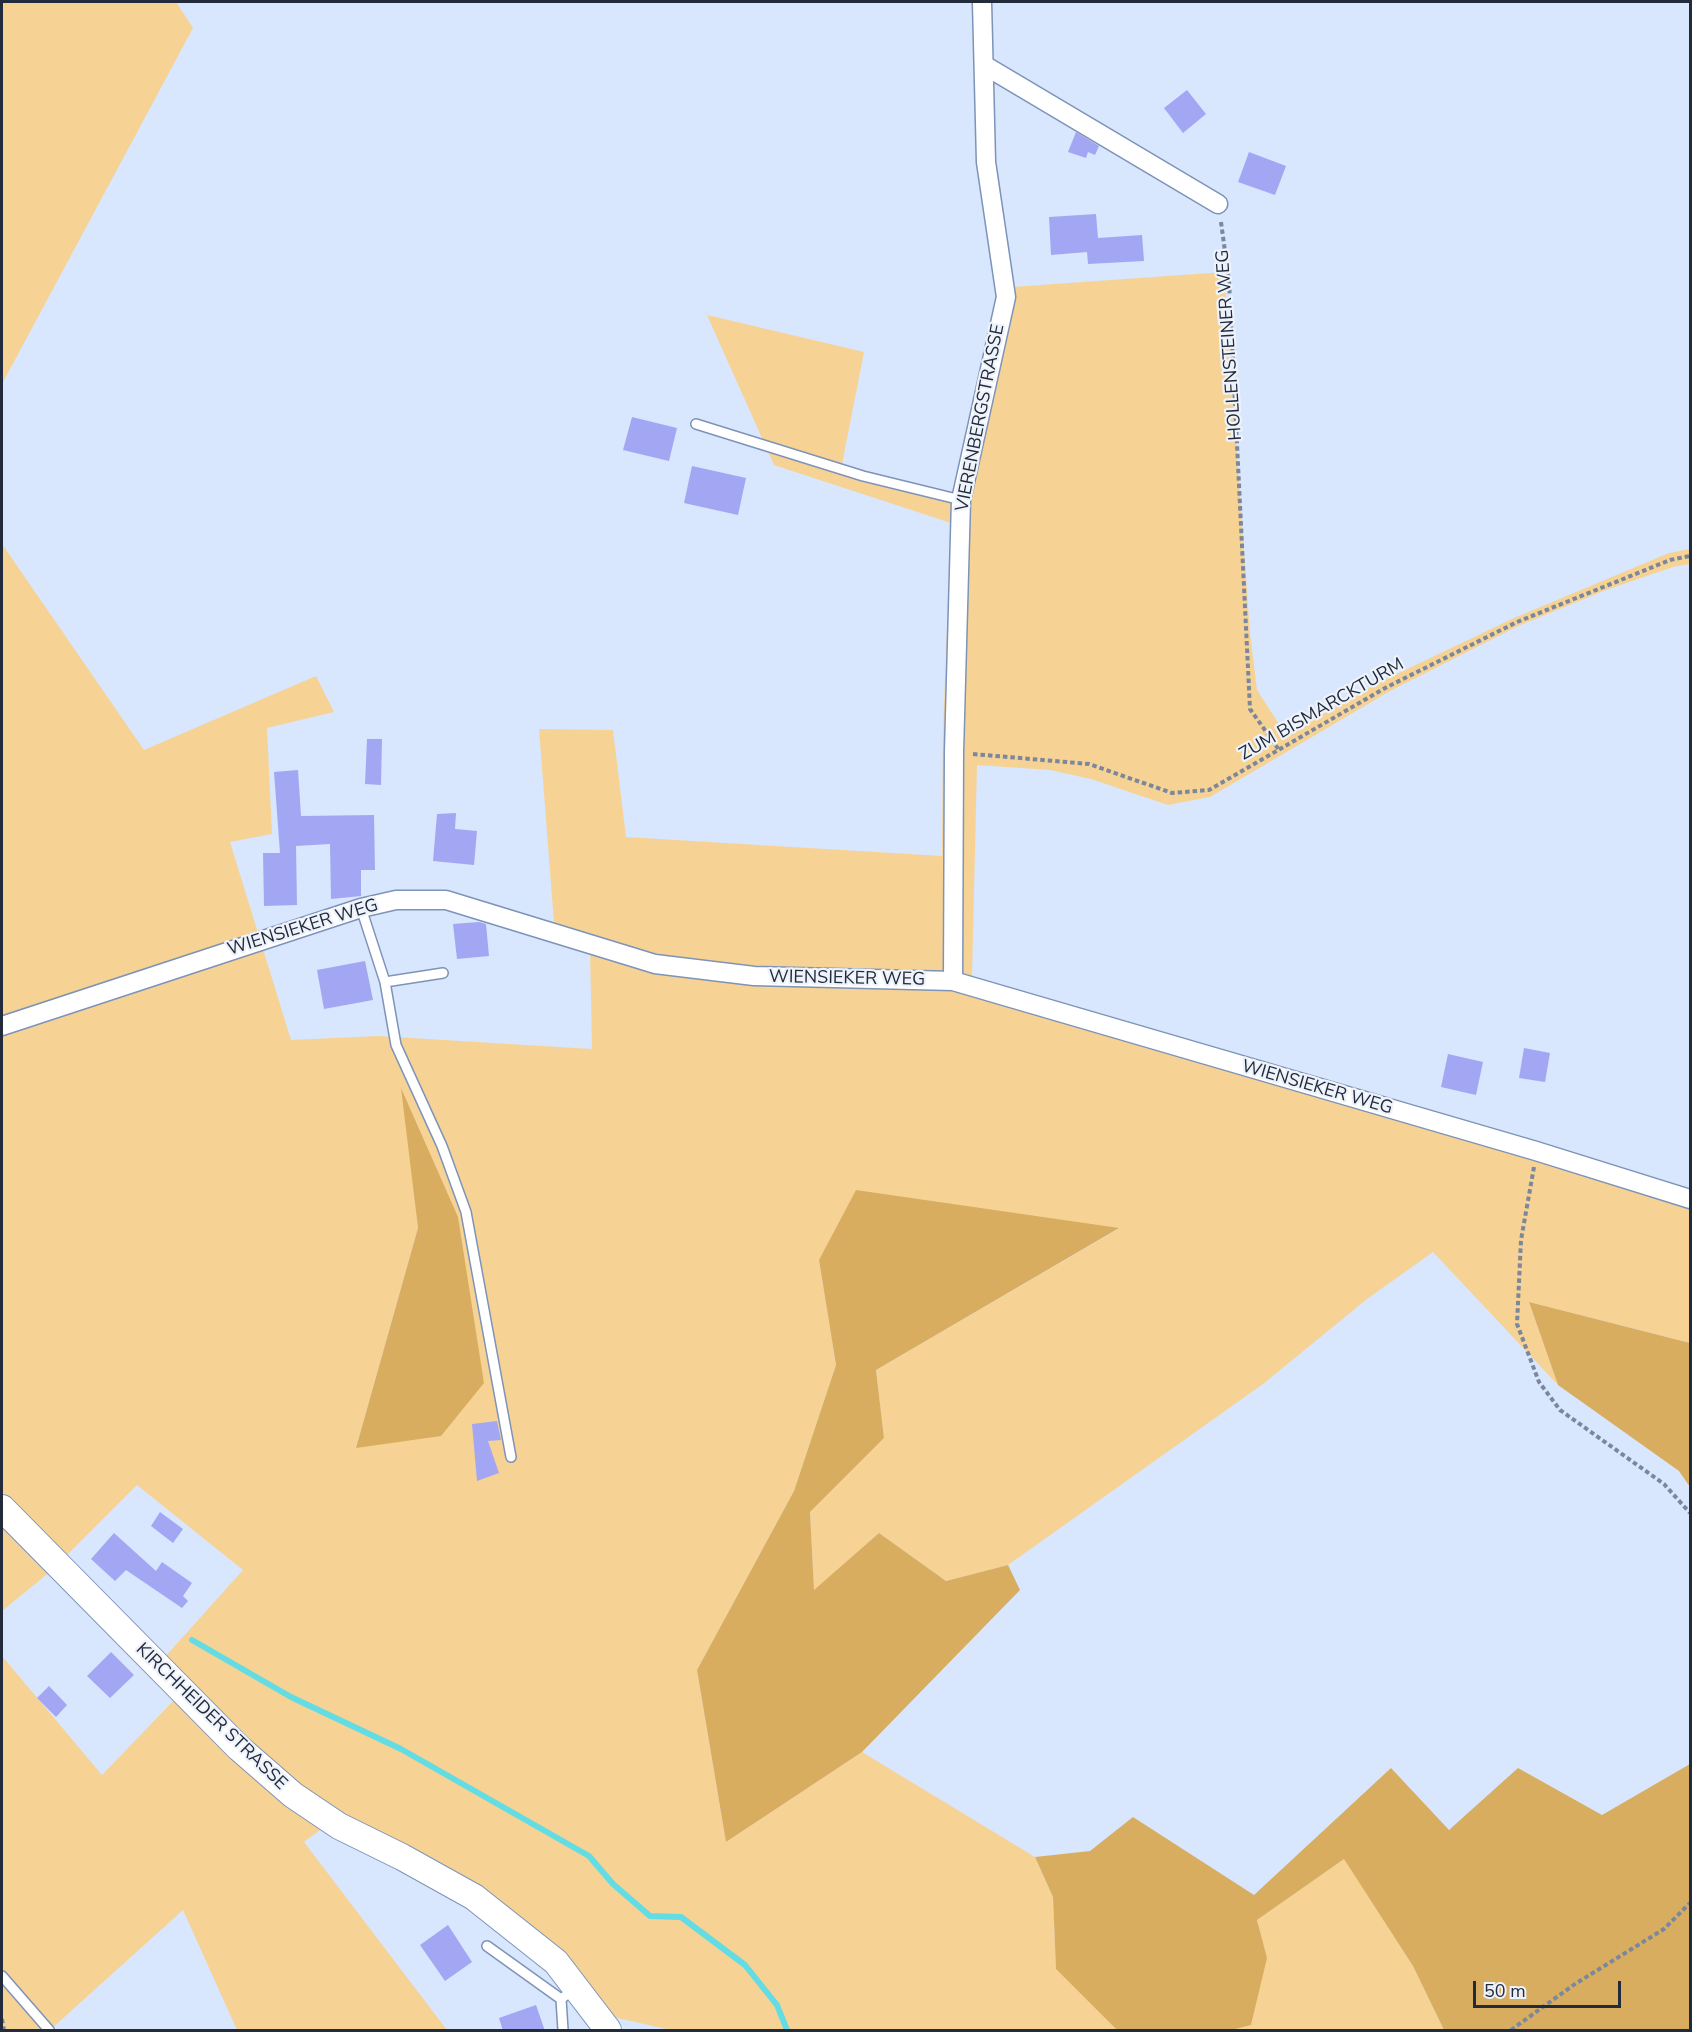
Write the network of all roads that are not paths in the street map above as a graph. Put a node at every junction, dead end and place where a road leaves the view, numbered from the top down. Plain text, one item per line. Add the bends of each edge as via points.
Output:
1 (982, 2) edge
2 (984, 65) junction
3 (1218, 204) road end
4 (696, 424) dead end
5 (961, 500) junction
6 (362, 908) junction
7 (443, 973) dead end
8 (952, 981) junction
9 (385, 982) junction
10 (2, 1026) edge
11 (1690, 1199) edge
12 (511, 1457) dead end
13 (2, 1508) edge
14 (487, 1946) dead end
15 (2, 1976) edge
16 (569, 1993) junction
17 (49, 2031) edge
18 (563, 2031) edge
19 (608, 2031) edge

1 - 2 street, VIERENBERGSTRASSE
2 - 3 street
2 - 5 street, VIERENBERGSTRASSE via 986,162 1006,297
4 - 5 lane via 863,476
5 - 8 street, VIERENBERGSTRASSE
6 - 8 street, WIENSIEKER WEG via 396,900 446,900 655,964 754,976
6 - 9 lane
6 - 10 street, WIENSIEKER WEG
7 - 9 lane
8 - 11 street, WIENSIEKER WEG
9 - 12 lane via 396,1045 442,1146 466,1212
13 - 16 main road, KIRCHHEIDER STRASSE via 239,1748 293,1795 339,1826 474,1897 556,1962
14 - 16 lane
15 - 17 lane
16 - 18 lane
16 - 19 main road, KIRCHHEIDER STRASSE

